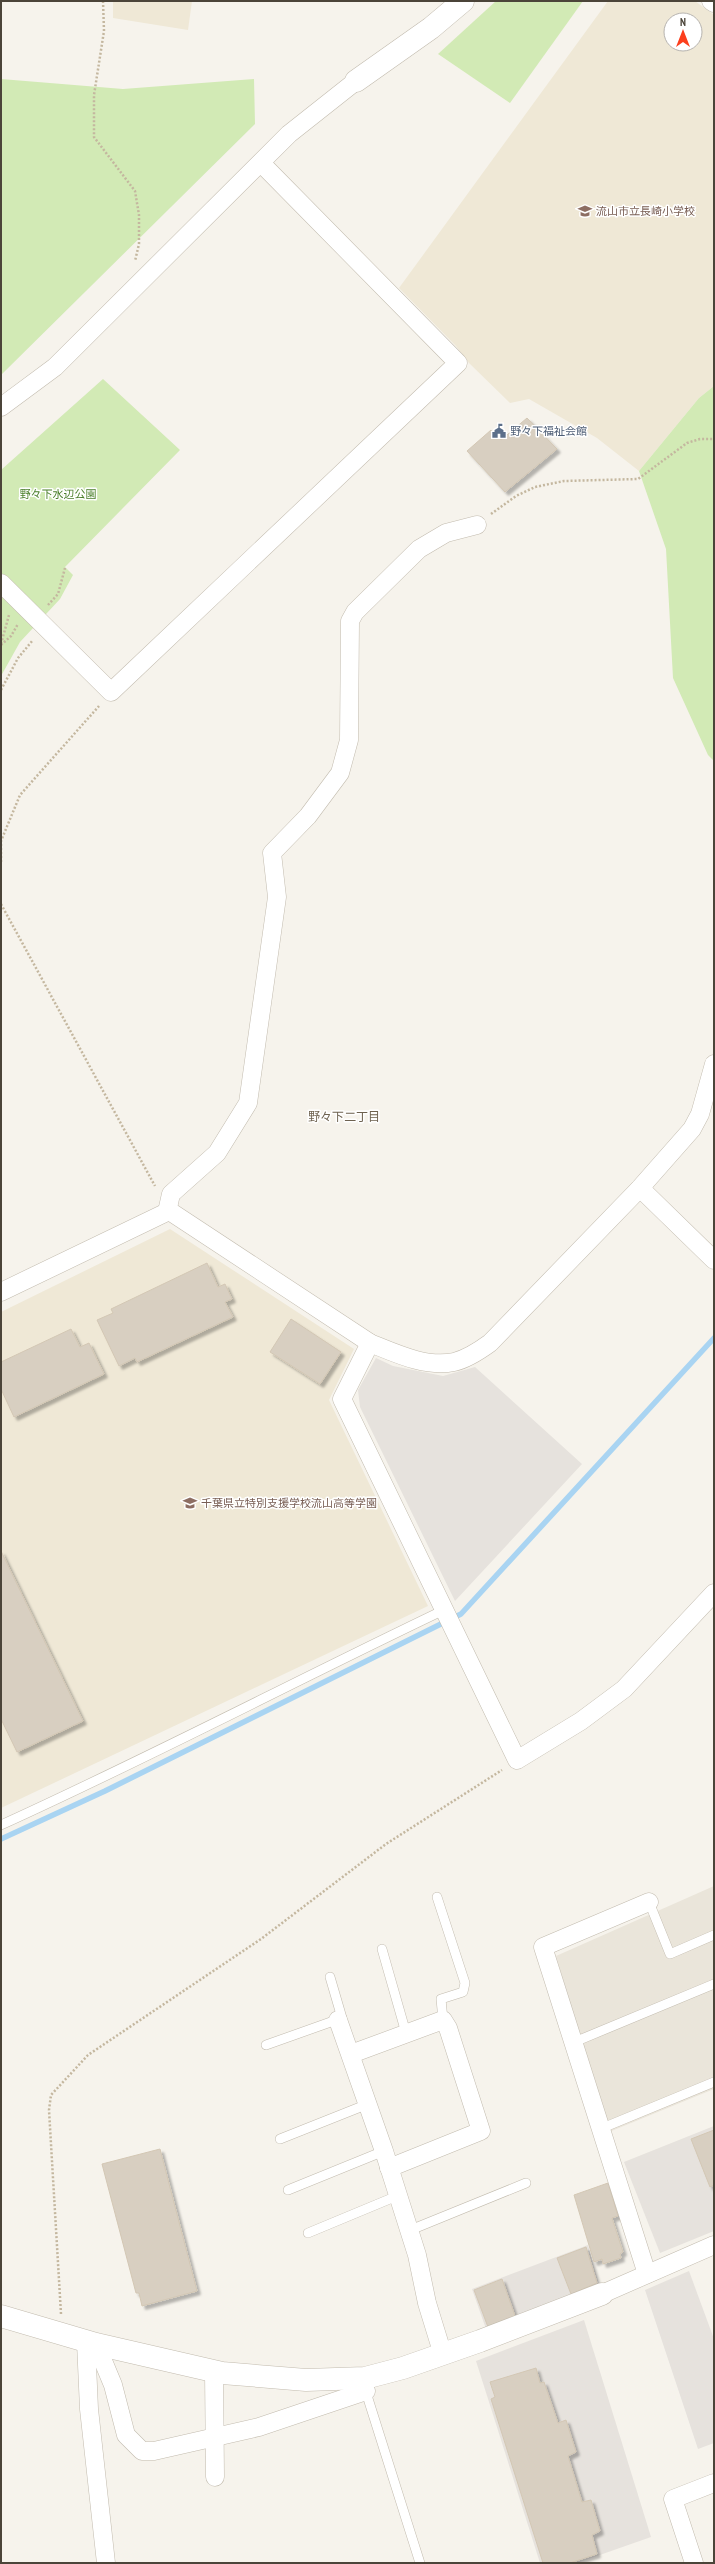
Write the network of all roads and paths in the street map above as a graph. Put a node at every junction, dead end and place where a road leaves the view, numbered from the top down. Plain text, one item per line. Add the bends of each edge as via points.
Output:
1 (103, 1) edge
2 (464, 1) edge
3 (711, 1) edge
4 (714, 3) edge
5 (356, 81) joint
6 (261, 163) junction
7 (133, 267) dead end
8 (1, 407) edge
9 (714, 439) edge
10 (477, 525) joint
11 (1, 583) edge
12 (15, 616) dead end
13 (20, 621) dead end
14 (44, 625) junction
15 (1, 645) edge
16 (1, 690) edge
17 (111, 692) junction
18 (1, 862) edge
19 (1, 904) edge
20 (714, 1064) edge
21 (640, 1188) junction
22 (168, 1206) junction
23 (714, 1260) edge
24 (1, 1292) edge
25 (370, 1343) junction
26 (714, 1593) edge
27 (446, 1609) junction
28 (517, 1760) junction
29 (1, 1825) edge
30 (437, 1897) dead end
31 (649, 1902) joint
32 (714, 1935) edge
33 (382, 1949) dead end
34 (330, 1977) dead end
35 (714, 1984) edge
36 (338, 2020) junction
37 (443, 2020) junction
38 (406, 2033) junction
39 (572, 2043) junction
40 (266, 2046) dead end
41 (351, 2054) junction
42 (714, 2082) edge
43 (368, 2104) junction
44 (600, 2129) junction
45 (280, 2139) dead end
46 (384, 2151) junction
47 (389, 2168) junction
48 (526, 2183) dead end
49 (288, 2190) dead end
50 (397, 2196) junction
51 (408, 2231) junction
52 (308, 2233) dead end
53 (714, 2245) edge
54 (647, 2274) junction
55 (602, 2294) joint
56 (1, 2316) edge
57 (62, 2334) junction
58 (91, 2343) junction
59 (443, 2355) junction
60 (214, 2371) junction
61 (364, 2384) junction
62 (214, 2436) junction
63 (215, 2478) dead end
64 (714, 2483) edge
65 (106, 2563) edge
66 (420, 2563) edge
67 (694, 2563) edge

1 - 7 path via 104,31 94,95 94,137 136,191 139,244
2 - 5 street via 431,28
3 - 4 street
5 - 6 street via 289,134
6 - 8 street via 54,367
6 - 17 street via 458,363
9 - 10 path via 700,439 687,443 638,479 564,481 535,487 476,522
10 - 22 street via 446,533 419,549 355,612 350,621 349,740 340,773 308,816 272,853 277,897 248,1103 217,1153 171,1194
11 - 14 street
12 - 15 path via 10,610
13 - 15 path via 11,636
14 - 16 path via 18,658
14 - 17 street
17 - 18 path via 20,796 1,842
19 - 22 path
20 - 21 street via 700,1114 692,1129
21 - 23 street
21 - 25 street via 490,1343 474,1354 454,1362 431,1362 403,1356
22 - 24 street
22 - 25 street via 171,1212
25 - 27 street via 342,1398
26 - 28 street via 624,1689 575,1725
27 - 28 street
27 - 29 lane via 79,1790
28 - 57 path via 386,1844 261,1939 113,2037 88,2055 51,2095 48,2110
30 - 37 lane via 464,1983 462,1992 441,1999
31 - 32 lane via 670,1954
31 - 39 street via 543,1947
33 - 38 lane
34 - 36 lane via 342,2018
35 - 39 lane
36 - 40 lane
36 - 41 street
37 - 38 street
37 - 47 street via 481,2131
38 - 41 street
39 - 44 street
41 - 43 street
42 - 44 lane
43 - 45 lane
43 - 46 street
44 - 54 street
46 - 47 street
46 - 49 lane
47 - 50 street
48 - 51 lane
50 - 51 street
50 - 52 lane
51 - 59 street
53 - 54 street
54 - 55 street
55 - 59 street
56 - 57 street
57 - 58 street
58 - 60 street
58 - 62 street via 113,2385 126,2435 142,2451 154,2451
58 - 65 street via 89,2409
59 - 61 street
60 - 61 street via 255,2377
60 - 62 street
61 - 62 street via 259,2426
61 - 66 lane
62 - 63 street
64 - 67 street via 673,2499

